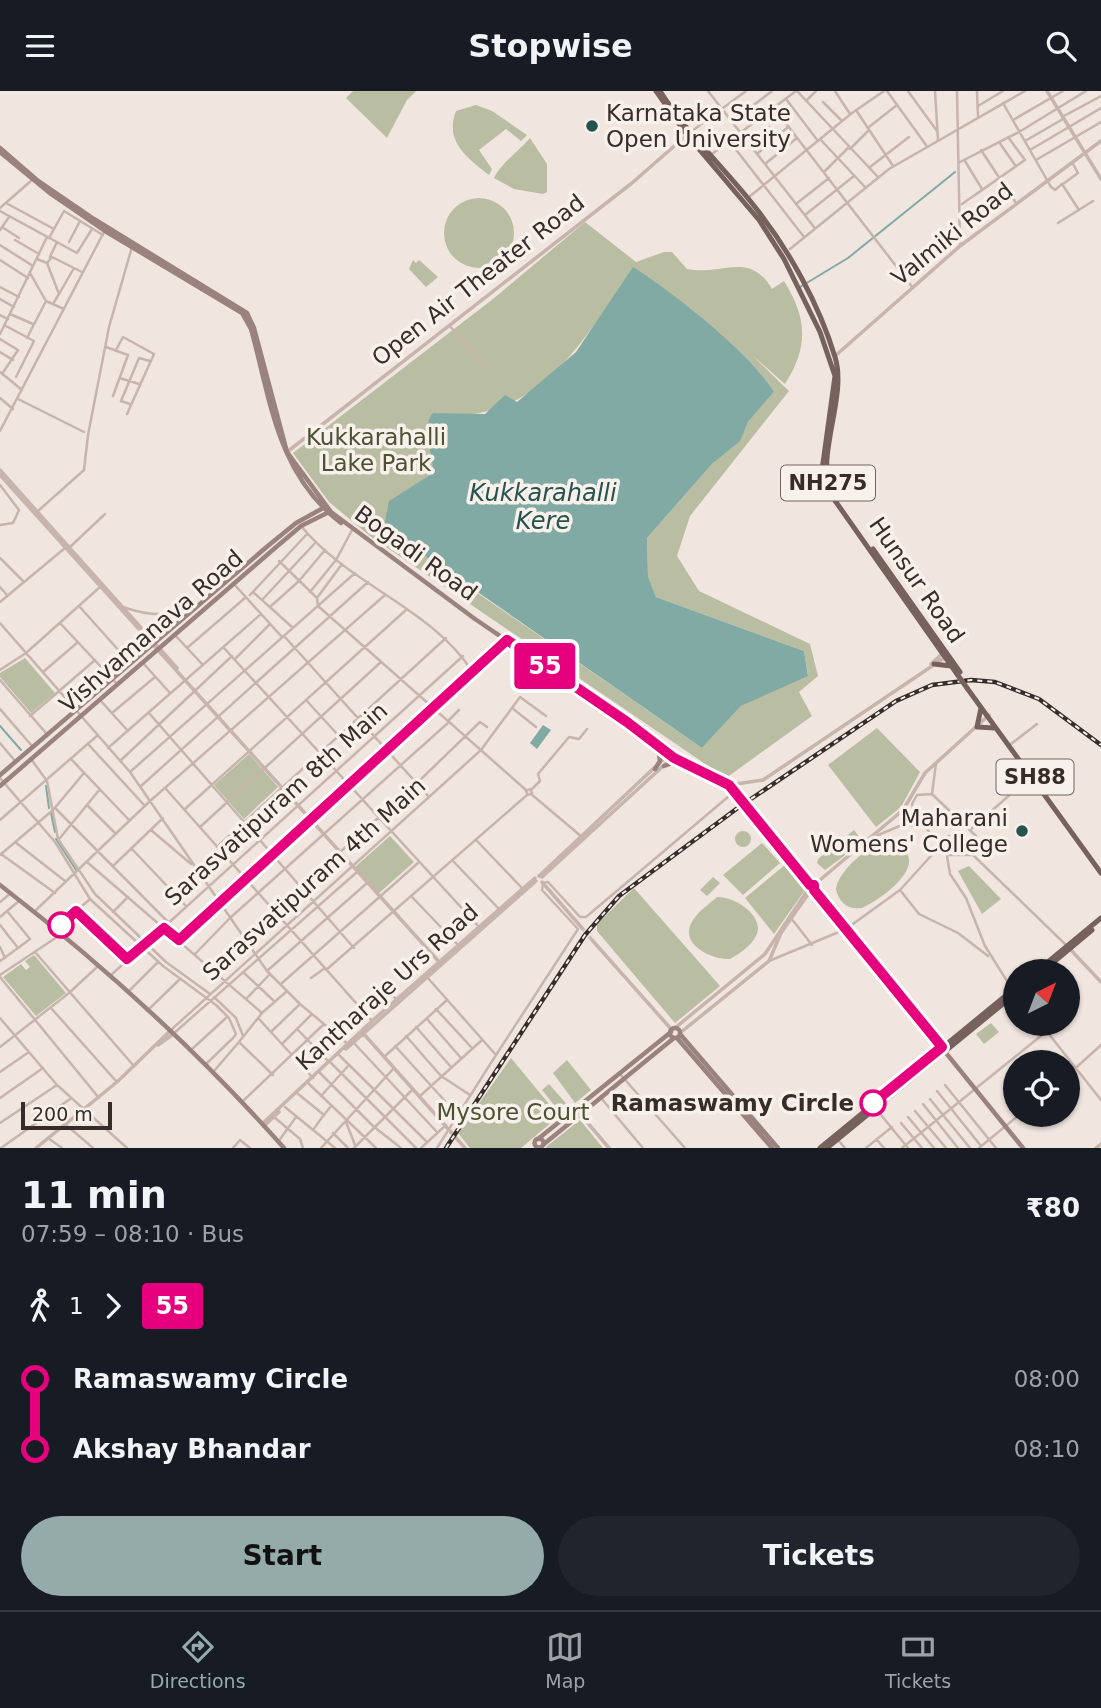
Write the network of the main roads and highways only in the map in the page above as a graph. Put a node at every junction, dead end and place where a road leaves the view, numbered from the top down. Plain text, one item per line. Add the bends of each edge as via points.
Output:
1 (658, 91) edge
2 (688, 134) junction
3 (0, 150) edge
4 (745, 199) junction
5 (105, 231) junction
6 (184, 274) junction
7 (327, 510) junction
8 (945, 654) junction
9 (932, 665) road end
10 (951, 666) junction
11 (958, 673) junction
12 (968, 687) junction
13 (981, 708) junction
14 (988, 716) junction
15 (631, 725) junction
16 (995, 728) junction
17 (658, 747) junction
18 (674, 756) junction
19 (664, 766) road end
20 (655, 769) road end
21 (1032, 775) junction
22 (1, 780) edge
23 (1101, 871) edge
24 (0, 885) edge
25 (1101, 920) edge
26 (1068, 947) junction
27 (1052, 959) edge
28 (1056, 959) edge
29 (1003, 1000) edge
30 (678, 1036) junction
31 (943, 1049) junction
32 (537, 1140) junction
33 (542, 1147) edge
34 (284, 1148) edge
35 (527, 1148) edge
36 (772, 1148) edge
37 (778, 1148) edge
38 (820, 1148) edge
39 (827, 1148) edge
40 (1023, 1148) edge

1 - 2 main road
2 - 4 main road
2 - 4 main road
3 - 5 main road, Bogadi Road
3 - 5 main road, Bogadi Road via 32,180
4 - 8 main road, Hunsur Road / NH275 via 802,287 839,372 826,479
5 - 6 main road, Bogadi Road
5 - 6 main road, Bogadi Road
6 - 7 main road via 242,313 253,336 284,454
6 - 7 main road, Bogadi Road via 247,313 287,453
7 - 15 main road, Bogadi Road
7 - 22 main road, Vishvamanava Road via 301,526
7 - 22 main road, Vishvamanava Road via 296,523 77,709
8 - 10 main road
8 - 11 main road, Hunsur Road / SH88
9 - 10 main road
10 - 11 main road
11 - 12 main road, Hunsur Road / SH88, bridge
12 - 13 main road, Hunsur Road
12 - 14 main road, SH88
13 - 14 main road, Hunsur Road
13 - 16 main road via 977,727
14 - 16 main road, Hunsur Road
14 - 21 main road, SH88
15 - 17 main road, Bogadi Road
15 - 18 main road, Bogadi Road
16 - 21 main road, Hunsur Road
17 - 18 main road, Bogadi Road
17 - 20 main road via 661,757
18 - 19 main road
18 - 31 main road, Bogadi Road via 735,791
21 - 23 main road, SH88
24 - 34 main road via 99,965
25 - 26 main road
26 - 27 main road
26 - 28 main road
29 - 31 main road
30 - 32 main road via 673,1030
30 - 33 main road
30 - 36 main road
30 - 37 main road
31 - 38 main road
31 - 39 main road
31 - 40 main road, Bogadi Road
32 - 33 main road
32 - 35 main road

